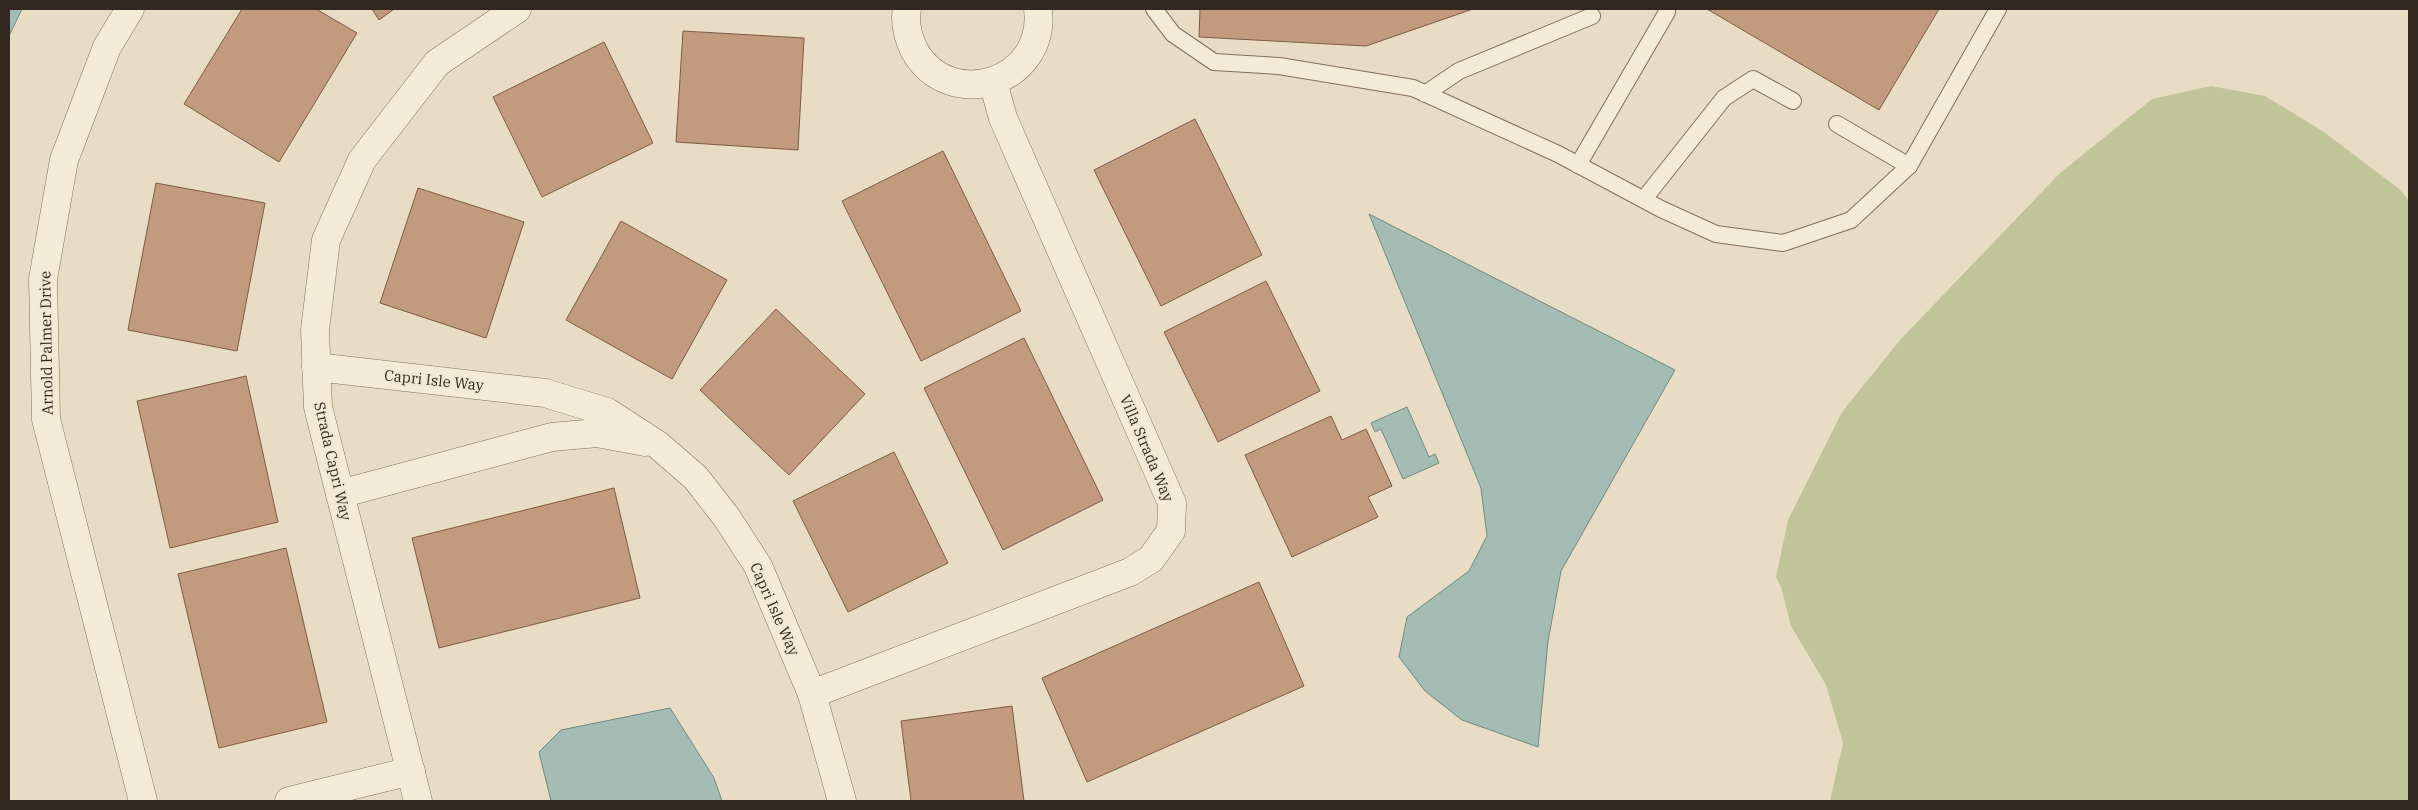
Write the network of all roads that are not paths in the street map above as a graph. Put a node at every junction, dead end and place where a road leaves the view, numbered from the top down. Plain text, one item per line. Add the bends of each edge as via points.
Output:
1 (130, 9) edge
2 (517, 9) edge
3 (907, 9) edge
4 (1038, 9) edge
5 (1154, 9) edge
6 (1998, 9) edge
7 (1667, 12) dead end
8 (1592, 16) dead end
9 (993, 82) junction
10 (1425, 94) junction
11 (1794, 101) dead end
12 (1837, 124) dead end
13 (1578, 165) junction
14 (1909, 166) junction
15 (1644, 199) junction
16 (316, 368) junction
17 (658, 445) junction
18 (340, 494) junction
19 (812, 694) junction
20 (411, 771) junction
21 (298, 800) edge
22 (143, 801) edge
23 (418, 801) edge
24 (842, 801) edge

1 - 22 street, Arnold Palmer Drive via 106,47 64,160 43,279 46,418
2 - 16 street, Strada Capri Way via 438,63 362,160 326,240 315,330
3 - 9 street via 909,39 920,60 937,75 960,84
4 - 9 street via 1034,44 1023,61 1006,76
5 - 10 lane via 1173,34 1214,62 1279,66 1413,88
6 - 14 lane
7 - 13 lane
8 - 10 lane via 1459,71
9 - 19 street, Villa Strada Way via 1003,118 1172,503 1171,531 1151,559 1130,572
10 - 13 lane
11 - 15 lane via 1753,79 1724,98
12 - 14 lane
13 - 15 lane
14 - 15 lane via 1851,220 1783,243 1716,234
16 - 17 street, Capri Isle Way via 545,393 607,412
16 - 18 street, Strada Capri Way via 318,407
17 - 18 street, Capri Isle Way via 597,433 552,437
17 - 19 street, Capri Isle Way via 696,478 728,518 758,566
18 - 20 street, Strada Capri Way
19 - 24 street, Capri Isle Way
20 - 21 street
20 - 23 street, Strada Capri Way

